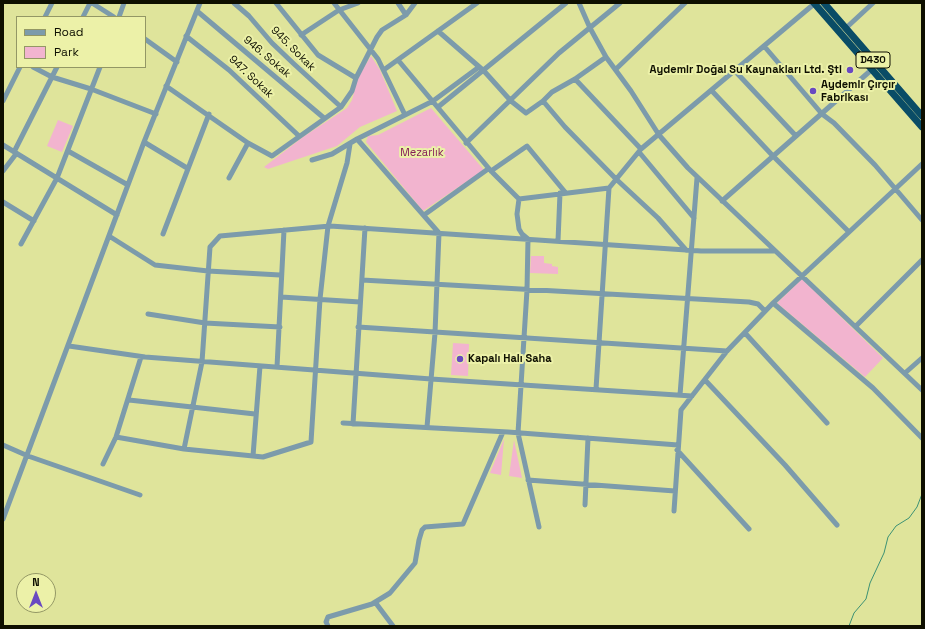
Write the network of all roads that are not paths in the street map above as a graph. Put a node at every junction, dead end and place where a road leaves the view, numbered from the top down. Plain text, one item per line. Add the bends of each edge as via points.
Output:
1 (52, 3) edge
2 (91, 3) edge
3 (124, 3) edge
4 (200, 3) edge
5 (234, 3) edge
6 (276, 3) edge
7 (334, 3) edge
8 (358, 3) edge
9 (398, 3) edge
10 (415, 3) edge
11 (477, 3) edge
12 (566, 3) edge
13 (579, 3) edge
14 (620, 3) edge
15 (685, 3) edge
16 (814, 3) edge
17 (824, 3) edge
18 (873, 3) edge
19 (339, 10) junction
20 (196, 11) junction
21 (46, 16) edge
22 (84, 16) edge
23 (112, 16) edge
24 (119, 16) edge
25 (406, 16) junction
26 (590, 28) junction
27 (846, 28) junction
28 (438, 31) junction
29 (300, 35) junction
30 (186, 36) junction
31 (146, 40) edge
32 (764, 46) junction
33 (371, 49) junction
34 (606, 57) junction
35 (398, 60) junction
36 (177, 62) junction
37 (479, 66) junction
38 (20, 68) edge
39 (35, 68) edge
40 (56, 68) edge
41 (100, 68) edge
42 (616, 69) junction
43 (385, 70) junction
44 (484, 71) junction
45 (735, 71) junction
46 (869, 72) dead end
47 (52, 77) junction
48 (356, 78) junction
49 (576, 79) junction
50 (166, 86) junction
51 (91, 89) junction
52 (712, 91) junction
53 (511, 100) junction
54 (3, 101) edge
55 (432, 101) junction
56 (543, 101) junction
57 (341, 107) junction
58 (438, 107) junction
59 (156, 114) junction
60 (209, 114) junction
61 (822, 114) junction
62 (405, 115) junction
63 (922, 116) edge
64 (324, 118) junction
65 (922, 127) edge
66 (659, 135) junction
67 (299, 136) junction
68 (796, 136) junction
69 (357, 139) junction
70 (144, 142) junction
71 (248, 143) junction
72 (466, 143) junction
73 (350, 144) junction
74 (3, 145) edge
75 (68, 151) junction
76 (640, 151) junction
77 (15, 153) junction
78 (773, 156) junction
79 (312, 160) dead end
80 (922, 164) edge
81 (187, 168) junction
82 (3, 170) edge
83 (489, 170) junction
84 (57, 178) junction
85 (228, 178) dead end
86 (697, 178) junction
87 (616, 179) junction
88 (128, 185) junction
89 (609, 188) junction
90 (895, 189) junction
91 (562, 193) junction
92 (519, 199) junction
93 (722, 201) junction
94 (3, 202) edge
95 (116, 215) junction
96 (424, 215) junction
97 (694, 218) junction
98 (922, 220) edge
99 (34, 221) junction
100 (328, 226) junction
101 (365, 228) junction
102 (284, 230) junction
103 (849, 232) junction
104 (439, 233) junction
105 (163, 234) dead end
106 (109, 236) junction
107 (528, 239) junction
108 (558, 241) junction
109 (21, 244) dead end
110 (605, 244) junction
111 (689, 250) junction
112 (774, 251) junction
113 (922, 260) edge
114 (208, 271) junction
115 (280, 275) dead end
116 (802, 275) junction
117 (362, 280) junction
118 (437, 284) junction
119 (527, 290) junction
120 (602, 294) junction
121 (281, 296) junction
122 (688, 298) junction
123 (320, 299) junction
124 (360, 302) junction
125 (773, 303) junction
126 (765, 311) junction
127 (148, 314) dead end
128 (205, 323) junction
129 (856, 326) junction
130 (280, 327) junction
131 (358, 327) junction
132 (435, 332) junction
133 (745, 333) junction
134 (523, 338) junction
135 (598, 343) junction
136 (68, 346) junction
137 (684, 348) junction
138 (727, 352) junction
139 (141, 357) junction
140 (922, 358) edge
141 (202, 362) junction
142 (260, 366) junction
143 (277, 367) junction
144 (316, 370) junction
145 (355, 373) junction
146 (905, 373) junction
147 (431, 379) junction
148 (705, 380) junction
149 (522, 384) junction
150 (596, 390) junction
151 (922, 390) edge
152 (680, 395) junction
153 (692, 396) junction
154 (129, 400) junction
155 (194, 408) junction
156 (255, 414) junction
157 (343, 423) dead end
158 (827, 423) dead end
159 (353, 424) junction
160 (427, 428) junction
161 (503, 432) junction
162 (518, 433) junction
163 (116, 437) junction
164 (588, 438) junction
165 (922, 438) edge
166 (3, 445) edge
167 (184, 448) junction
168 (677, 448) junction
169 (28, 456) junction
170 (253, 456) junction
171 (103, 464) dead end
172 (528, 480) junction
173 (586, 484) junction
174 (675, 491) junction
175 (140, 496) dead end
176 (585, 505) dead end
177 (674, 511) dead end
178 (3, 519) edge
179 (837, 525) dead end
180 (539, 527) dead end
181 (749, 529) dead end
182 (376, 602) junction
183 (328, 626) edge
184 (393, 626) edge

1 - 21 street
2 - 22 street
2 - 23 street
3 - 24 street
4 - 20 street
5 - 57 street, 945. Sokak via 272,43
6 - 29 street
7 - 19 street
8 - 19 street
9 - 25 street
10 - 25 street
11 - 28 street
12 - 44 street
13 - 26 street
14 - 26 street
15 - 42 street
16 - 32 street
16 - 65 highway, D430
17 - 27 highway, D430
18 - 27 street
19 - 29 street
19 - 33 street
20 - 30 street
20 - 64 street, 946. Sokak
25 - 33 street via 382,30
26 - 34 street
26 - 53 street via 559,53
27 - 63 highway, D430
28 - 35 street
28 - 37 street
29 - 48 street via 318,55
30 - 36 street
30 - 67 street, 947. Sokak via 229,70
31 - 36 street
32 - 45 street
32 - 61 street
33 - 43 street
33 - 48 street
34 - 42 street
34 - 49 street
35 - 43 street
35 - 55 street
36 - 50 street
37 - 44 street
37 - 55 street
38 - 54 street
39 - 47 street
40 - 47 street
41 - 51 street
42 - 66 street
43 - 62 street
44 - 53 street
44 - 58 street
45 - 52 street
45 - 68 street
46 - 61 street
47 - 51 street
47 - 77 street
48 - 57 street via 352,91
49 - 56 street via 552,92
49 - 76 street
50 - 59 street
50 - 60 street
51 - 59 street
51 - 75 street
52 - 66 street
52 - 78 street
53 - 56 street via 526,113
53 - 72 street
55 - 58 street
55 - 62 street
56 - 87 street
57 - 64 street
58 - 72 street
59 - 70 street
60 - 71 street
60 - 81 street
61 - 68 street
61 - 90 street via 875,165
62 - 69 street
64 - 67 street
66 - 76 street
66 - 86 street
67 - 71 street via 272,156
68 - 78 street
69 - 73 street
69 - 96 street
70 - 81 street
70 - 88 street
71 - 85 street
72 - 83 street
73 - 79 street via 332,154
73 - 100 street
74 - 77 street
75 - 84 street
75 - 88 street
76 - 87 street
76 - 97 street
77 - 82 street
77 - 84 street
78 - 93 street
78 - 103 street
80 - 90 street
81 - 105 street
83 - 91 street via 527,146
83 - 92 street
83 - 96 street
84 - 95 street
84 - 99 street
86 - 93 street
86 - 97 street
87 - 89 street
87 - 111 street
88 - 95 street
89 - 91 street
89 - 110 street
90 - 98 street
90 - 103 street
91 - 92 street
91 - 108 street
92 - 107 street via 519,229
93 - 112 street
94 - 99 street
95 - 106 street
96 - 104 street
97 - 111 street
99 - 109 street
100 - 101 street
100 - 102 street
100 - 123 street
101 - 104 street
101 - 117 street
102 - 114 street via 220,236 210,247
102 - 121 street
103 - 116 street
104 - 107 street
104 - 118 street
106 - 114 street via 155,265
106 - 136 street
107 - 108 street
107 - 119 street
108 - 110 street
110 - 111 street
110 - 120 street
111 - 112 street
111 - 122 street
112 - 116 street
113 - 129 street
114 - 115 street
114 - 128 street
116 - 125 street
116 - 129 street
117 - 118 street
117 - 124 street
118 - 119 street
118 - 132 street
119 - 120 street
119 - 134 street
120 - 122 street
120 - 135 street
121 - 123 street
121 - 130 street
122 - 126 street via 749,302 758,304
122 - 137 street
123 - 124 street
123 - 144 street
124 - 131 street
125 - 126 street
125 - 165 street via 873,388
126 - 133 street
127 - 128 street
128 - 130 street
128 - 141 street
129 - 146 street
130 - 143 street
131 - 132 street
131 - 145 street
132 - 134 street
132 - 147 street
133 - 138 street
133 - 158 street
134 - 135 street
134 - 149 street
135 - 137 street
135 - 150 street
136 - 139 street
136 - 169 street
137 - 138 street
137 - 152 street
138 - 148 street
139 - 141 street
139 - 154 street
140 - 146 street
141 - 142 street
141 - 155 street
142 - 143 street
142 - 156 street
143 - 144 street
144 - 145 street
144 - 170 street via 311,442 263,457
145 - 147 street
145 - 159 street
146 - 151 street
147 - 149 street
147 - 160 street
148 - 153 street
148 - 179 street
149 - 150 street
149 - 162 street
150 - 152 street
152 - 153 street
153 - 168 street via 681,410
154 - 155 street
154 - 163 street
155 - 156 street
155 - 167 street
156 - 170 street
157 - 159 street
159 - 160 street
160 - 161 street
161 - 162 street
161 - 182 street via 463,524 424,527 415,562 390,593
162 - 164 street
162 - 172 street
163 - 167 street
163 - 171 street
164 - 168 street
164 - 173 street
166 - 169 street
167 - 170 street
168 - 174 street
168 - 181 street
169 - 175 street
169 - 178 street
172 - 173 street
172 - 180 street
173 - 174 street
173 - 176 street
174 - 177 street
182 - 183 street via 328,617
182 - 184 street

